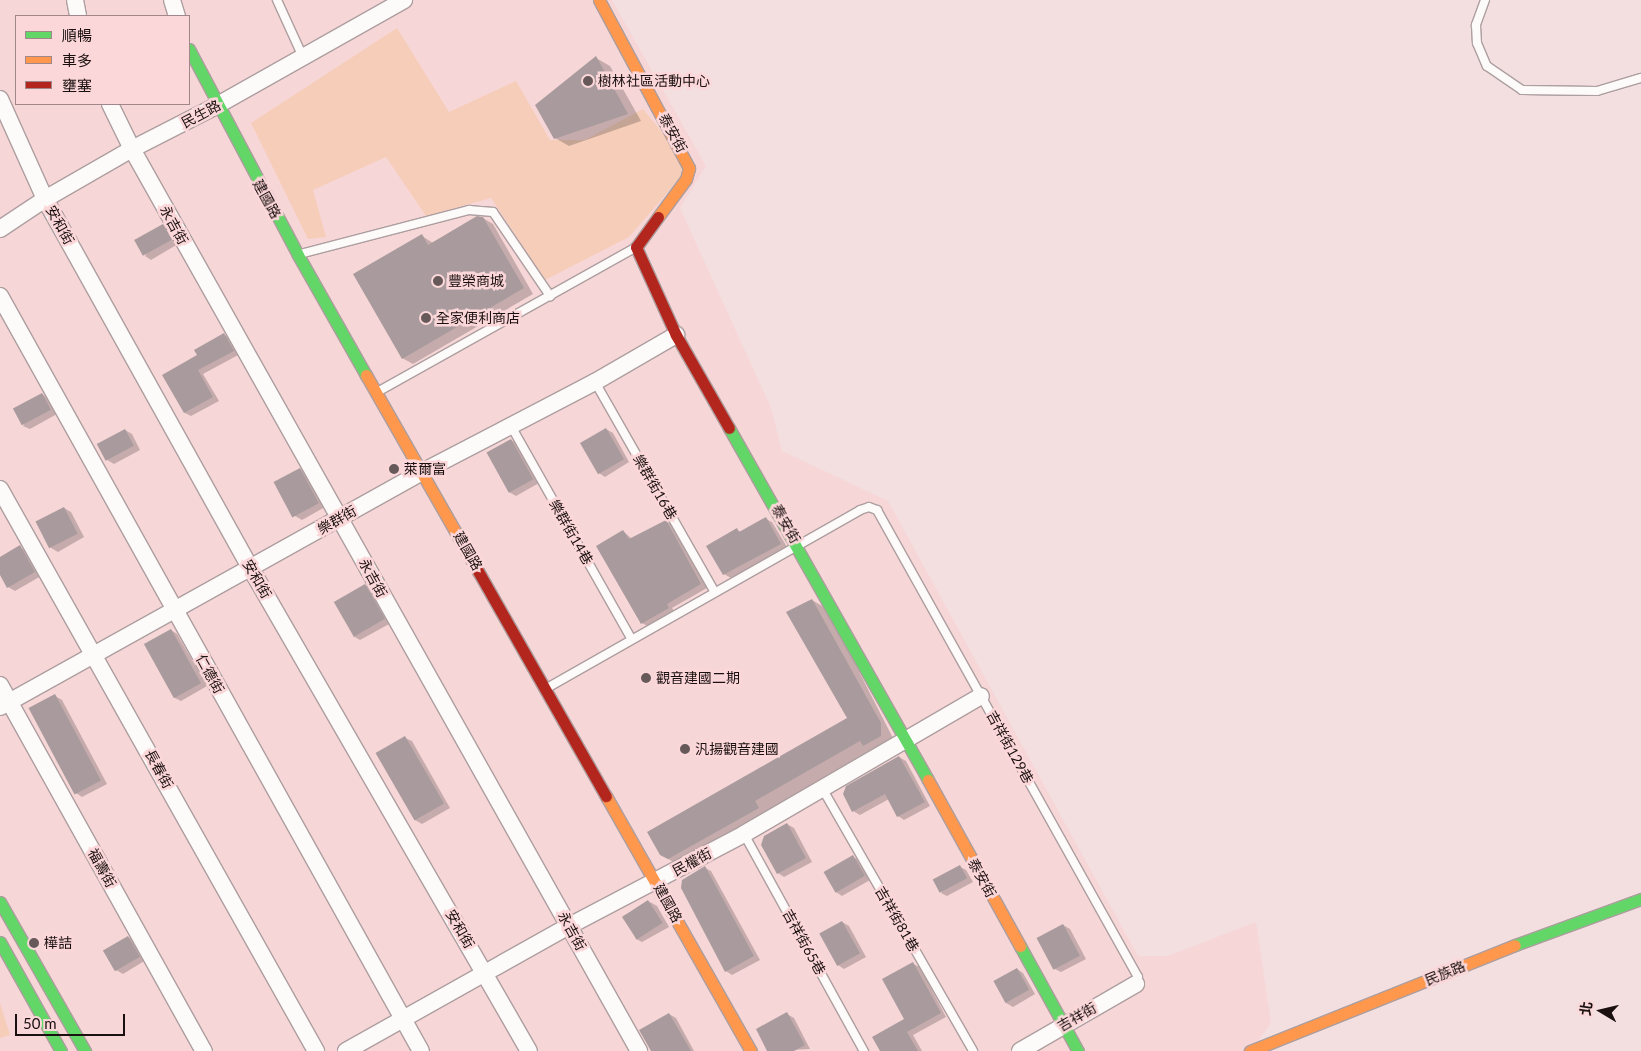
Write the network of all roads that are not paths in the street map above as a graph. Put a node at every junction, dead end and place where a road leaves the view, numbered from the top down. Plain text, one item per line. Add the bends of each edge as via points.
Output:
1 (75, 0) edge
2 (172, 0) edge
3 (277, 0) edge
4 (404, 0) edge
5 (599, 0) edge
6 (1485, 0) edge
7 (383, 5) edge
8 (78, 15) edge
9 (177, 15) edge
10 (190, 50) edge
11 (303, 57) junction
12 (1641, 78) edge
13 (0, 99) edge
14 (110, 105) edge
15 (216, 106) junction
16 (132, 150) junction
17 (45, 199) junction
18 (0, 229) edge
19 (636, 248) junction
20 (298, 255) junction
21 (0, 296) edge
22 (550, 296) junction
23 (676, 335) junction
24 (595, 382) junction
25 (377, 392) junction
26 (511, 426) junction
27 (422, 472) junction
28 (0, 489) edge
29 (340, 518) junction
30 (798, 547) junction
31 (251, 569) junction
32 (715, 592) junction
33 (175, 609) junction
34 (631, 638) junction
35 (96, 656) junction
36 (0, 684) edge
37 (547, 688) junction
38 (982, 696) junction
39 (5, 705) edge
40 (906, 739) junction
41 (822, 787) junction
42 (744, 834) junction
43 (656, 880) junction
44 (1641, 899) edge
45 (0, 902) edge
46 (569, 926) junction
47 (0, 942) edge
48 (486, 974) junction
49 (1136, 984) joint
50 (403, 1020) junction
51 (1062, 1025) junction
52 (61, 1051) edge
53 (85, 1051) edge
54 (204, 1051) edge
55 (316, 1051) edge
56 (346, 1051) edge
57 (421, 1051) edge
58 (529, 1051) edge
59 (639, 1051) edge
60 (751, 1051) edge
61 (864, 1051) edge
62 (973, 1051) edge
63 (1020, 1051) edge
64 (1078, 1051) edge
65 (1250, 1051) edge

1 - 8 street
2 - 9 street
3 - 11 lane
4 - 7 street, 民生路
5 - 19 street, 泰安街 via 689,168 686,179
6 - 12 lane via 1476,25 1477,42 1487,66 1522,90 1596,91
7 - 11 street, 民生路
10 - 15 street, 建國路
11 - 15 street, 民生路
13 - 17 street, 安和街
14 - 16 street, 永吉街
15 - 16 street, 民生路
15 - 20 street, 建國路
16 - 17 street, 民生路
16 - 29 street, 永吉街
17 - 18 street, 民生路
17 - 31 street, 安和街
19 - 22 lane
19 - 23 street, 泰安街
20 - 22 lane via 469,210 493,212
20 - 25 street, 建國路
21 - 33 street, 仁德街
22 - 25 lane
23 - 24 street, 樂群街
23 - 30 street, 泰安街
24 - 26 street, 樂群街
24 - 32 lane, 樂群街16巷
25 - 27 street, 建國路
26 - 27 street, 樂群街
26 - 34 lane, 樂群街14巷
27 - 29 street, 樂群街
27 - 37 street, 建國路
28 - 35 street, 長春街
29 - 31 street, 樂群街
29 - 46 street, 永吉街
30 - 32 lane
30 - 38 lane, 吉祥街129巷 via 860,510 869,507 877,510
30 - 40 street, 泰安街
31 - 33 street, 樂群街
31 - 48 street, 安和街
32 - 34 lane
33 - 35 street, 樂群街
33 - 50 street, 仁德街
34 - 37 lane
35 - 39 street, 樂群街
35 - 55 street, 長春街
36 - 39 street, 福壽街
37 - 43 street, 建國路
38 - 40 street, 民權街
38 - 49 lane, 吉祥街129巷 via 1138,977
39 - 54 street, 福壽街
40 - 41 street, 民權街
40 - 51 street, 泰安街
41 - 42 street, 民權街
41 - 62 lane, 吉祥街81巷
42 - 43 street, 民權街
42 - 61 lane, 吉祥街65巷
43 - 46 street, 民權街
43 - 60 street, 建國路
44 - 65 street, 民族路 via 1557,928
45 - 53 street
46 - 48 street, 民權街
46 - 59 street, 永吉街
47 - 52 street
48 - 50 street, 民權街
48 - 58 street, 安和街
49 - 51 street, 吉祥街
50 - 56 street, 民權街
50 - 57 street, 仁德街
51 - 63 street, 吉祥街
51 - 64 street, 泰安街

